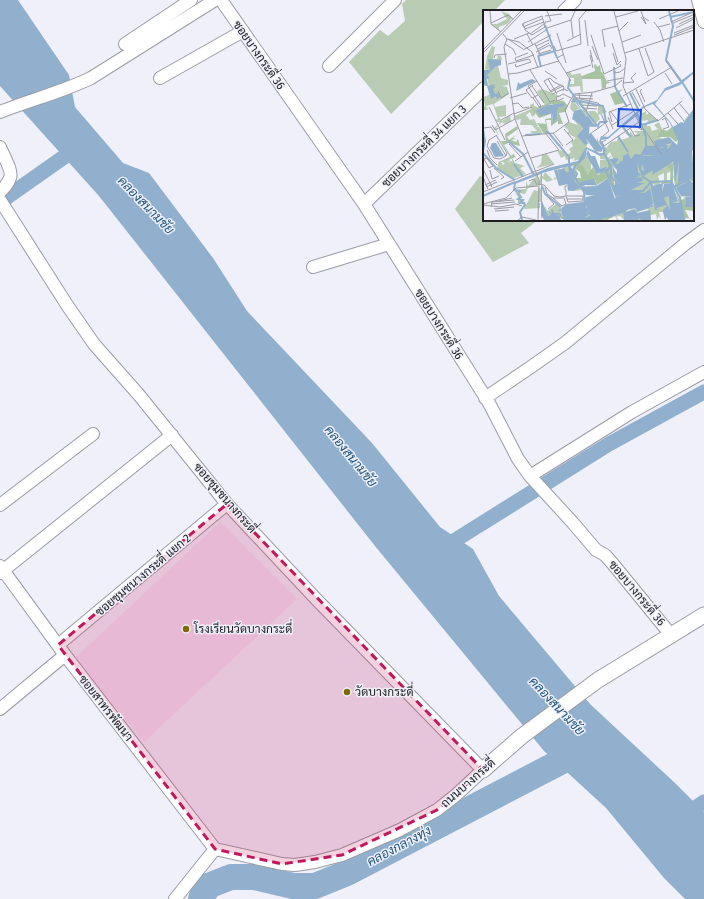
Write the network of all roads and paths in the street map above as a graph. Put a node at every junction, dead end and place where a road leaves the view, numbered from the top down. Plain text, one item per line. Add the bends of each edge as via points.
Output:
1 (190, 0) edge
2 (215, 0) edge
3 (221, 0) edge
4 (395, 0) edge
5 (575, 0) edge
6 (698, 0) edge
7 (565, 10) edge
8 (703, 20) edge
9 (694, 26) edge
10 (243, 31) junction
11 (125, 44) dead end
12 (329, 66) dead end
13 (160, 78) dead end
14 (483, 89) edge
15 (0, 112) edge
16 (0, 147) edge
17 (1, 198) edge
18 (364, 204) junction
19 (704, 230) edge
20 (389, 244) junction
21 (313, 267) dead end
22 (704, 372) edge
23 (485, 398) junction
24 (93, 434) dead end
25 (172, 435) junction
26 (532, 478) junction
27 (227, 504) junction
28 (0, 505) edge
29 (1, 569) edge
30 (704, 615) edge
31 (671, 635) junction
32 (62, 650) junction
33 (0, 709) edge
34 (483, 770) junction
35 (215, 850) junction
36 (176, 899) edge

1 - 11 street
2 - 15 street via 91,78
3 - 10 street, ซอยบางกระดี่ 36
4 - 12 street
5 - 7 street
6 - 8 street
8 - 9 street
10 - 13 street
10 - 18 street, ซอยบางกระดี่ 36
14 - 18 street, ซอยบางกระดี่ 34 แยก 3
16 - 17 street via 11,173
17 - 25 street, ซอยชุมชนางกระดี่ via 94,344
18 - 20 street, ซอยบางกระดี่ 36
19 - 23 street via 565,343
20 - 21 street
20 - 23 street, ซอยบางกระดี่ 36
22 - 26 street via 632,412
23 - 26 street, ซอยบางกระดี่ 36 via 512,448
24 - 28 street
25 - 27 street, ซอยชุมชนางกระดี่
25 - 29 street
26 - 31 street, ซอยบางกระดี่ 36 via 596,550 613,564
27 - 32 street, ซอยชุมชนางกระดี่ แยก 2
27 - 34 street, ซอยชุมชนางกระดี่
29 - 32 street, ซอยสาทรพัฒนา
30 - 31 street, ถนนบางกระดี่
31 - 34 street, ถนนบางกระดี่ via 598,680 522,736
32 - 33 street
32 - 35 street, ซอยสาทรพัฒนา
34 - 35 street, ถนนบางกระดี่ via 436,810 400,830 342,855 295,865
35 - 36 street

